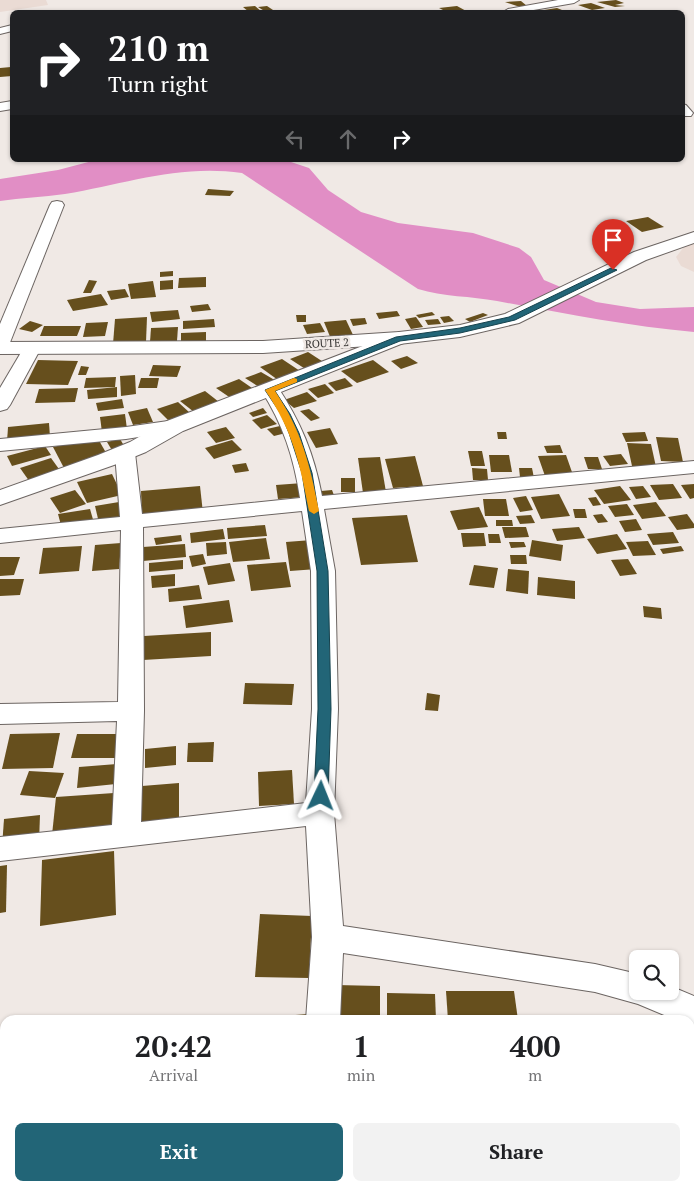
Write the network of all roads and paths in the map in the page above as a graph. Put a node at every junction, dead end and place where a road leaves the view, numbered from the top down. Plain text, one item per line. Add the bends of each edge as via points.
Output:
1 (574, 0) edge
2 (532, 8) junction
3 (520, 10) edge
4 (538, 10) edge
5 (57, 204) dead end
6 (694, 237) edge
7 (399, 338) junction
8 (0, 347) edge
9 (32, 348) junction
10 (270, 390) junction
11 (0, 405) edge
12 (175, 426) junction
13 (0, 444) edge
14 (125, 453) junction
15 (694, 467) edge
16 (0, 498) edge
17 (313, 505) junction
18 (132, 522) junction
19 (0, 536) edge
20 (131, 711) junction
21 (0, 714) edge
22 (320, 813) junction
23 (126, 835) junction
24 (0, 849) edge
25 (328, 937) junction
26 (629, 987) edge
27 (666, 1000) edge
28 (694, 1012) edge
29 (323, 1015) edge

1 - 2 street
2 - 3 street
2 - 4 street
5 - 8 street
6 - 7 main road, ROUTE 2 via 640,256 512,319 460,331
7 - 9 main road, ROUTE 2 via 263,347
7 - 10 main road
8 - 9 main road, ROUTE 2
9 - 11 street
10 - 12 main road
10 - 17 street via 294,433
12 - 13 street
12 - 14 main road
14 - 16 main road
14 - 18 street
15 - 17 street
17 - 18 street
17 - 22 street via 323,581 325,709
18 - 19 street
18 - 20 street
20 - 21 street
20 - 23 street
22 - 23 street
22 - 25 street
23 - 24 street
25 - 26 street via 595,978
25 - 29 street
27 - 28 street

